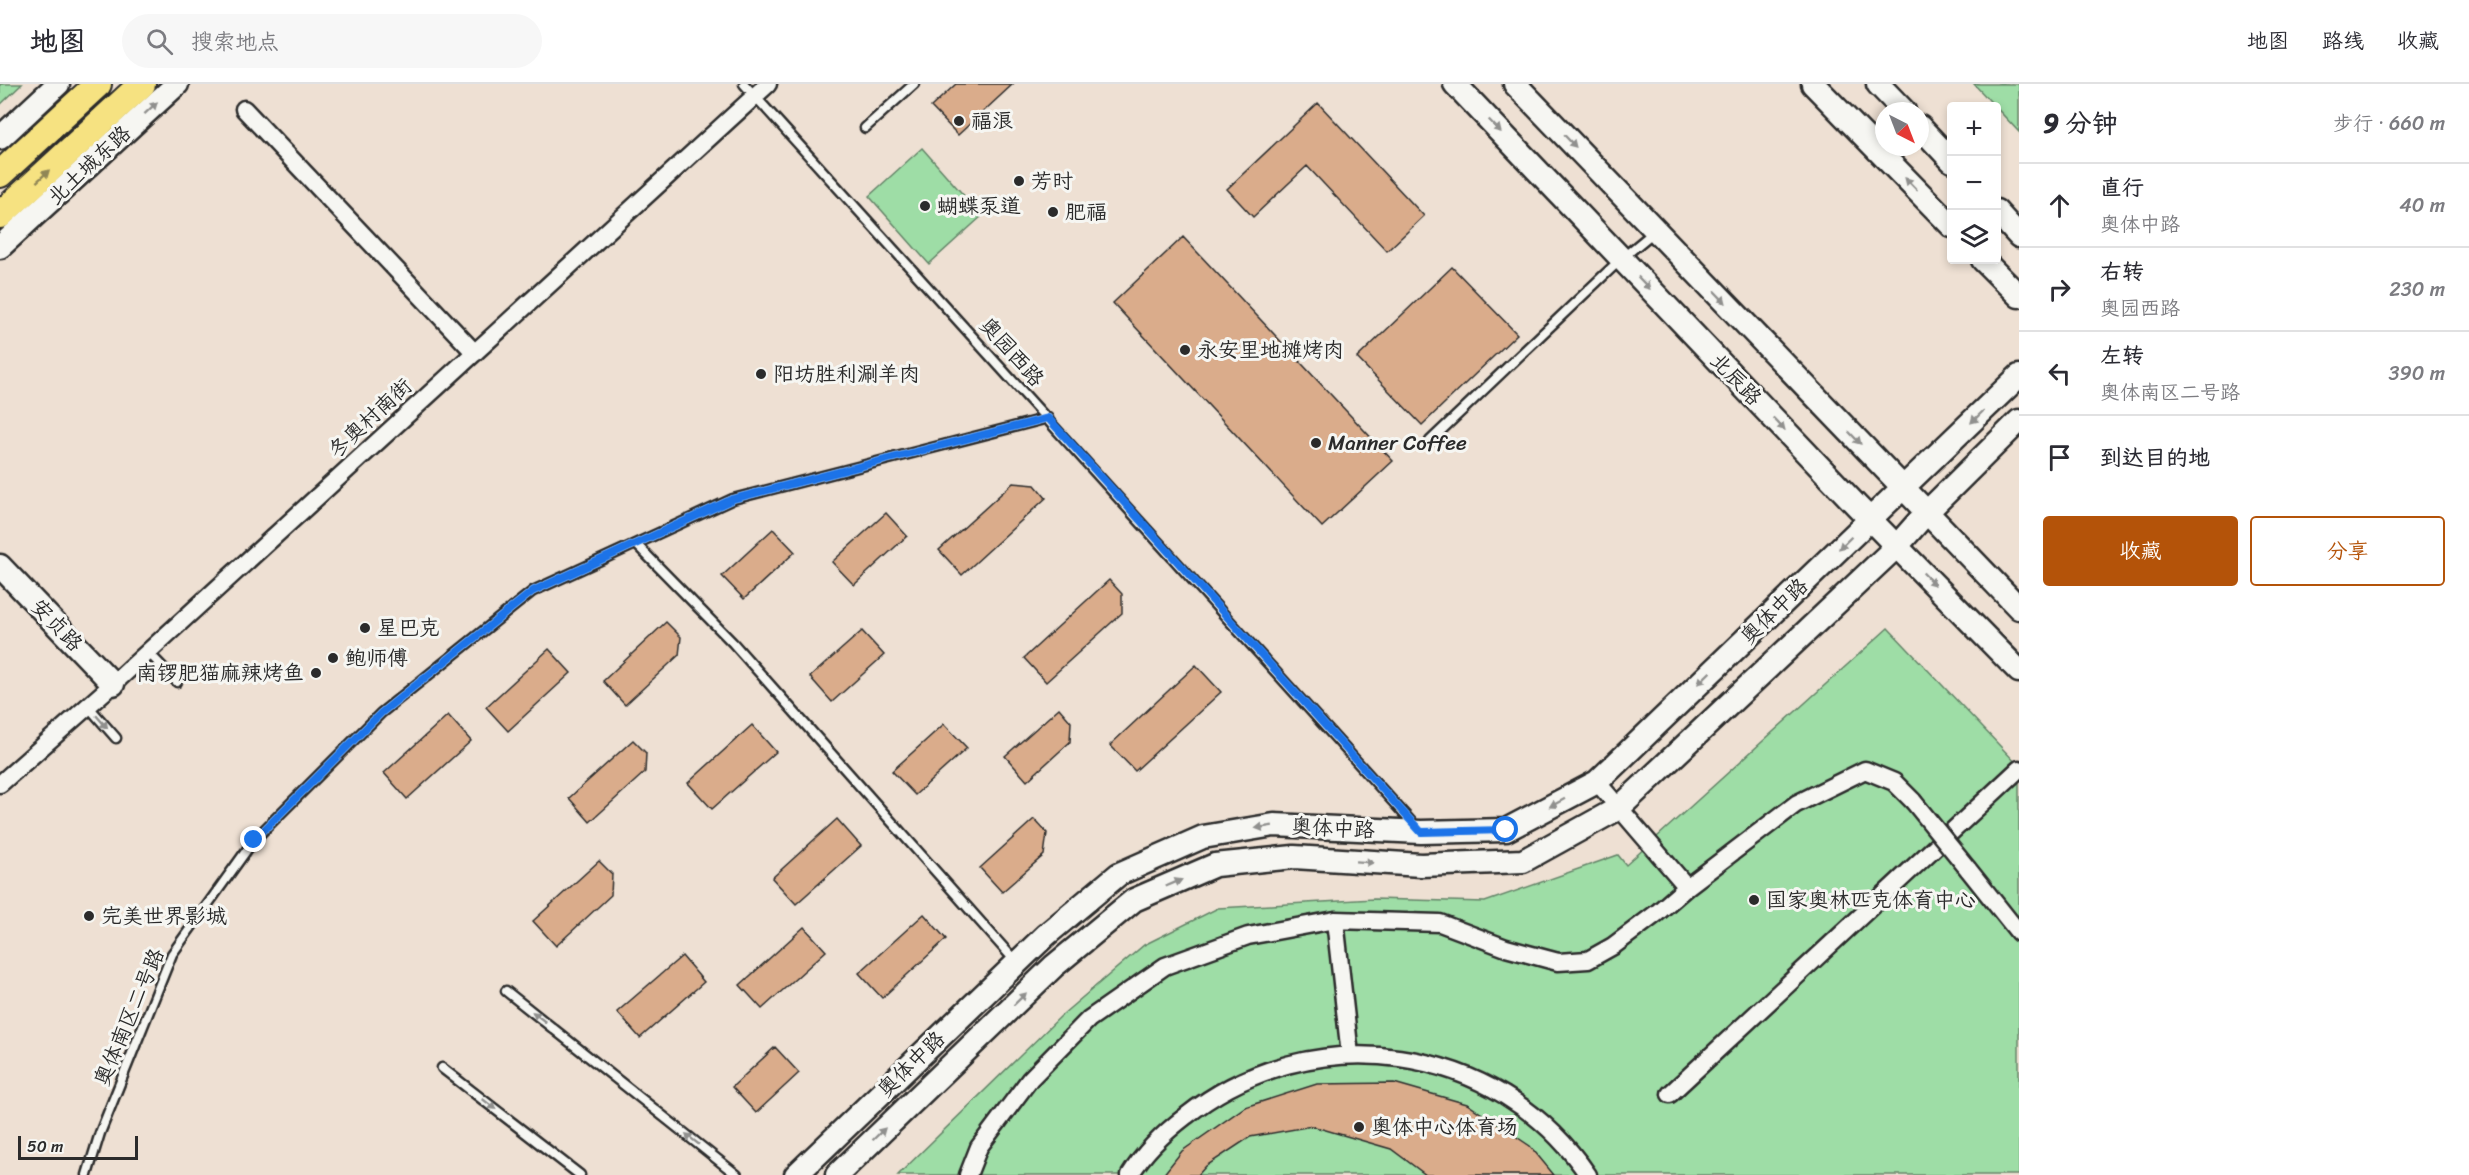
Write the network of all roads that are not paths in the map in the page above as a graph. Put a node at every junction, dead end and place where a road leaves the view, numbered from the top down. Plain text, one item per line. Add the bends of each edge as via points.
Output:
1 (58, 84) edge
2 (98, 84) edge
3 (142, 84) edge
4 (177, 84) edge
5 (768, 84) edge
6 (914, 84) edge
7 (1455, 84) edge
8 (1515, 84) edge
9 (1814, 84) edge
10 (1878, 84) edge
11 (750, 90) edge
12 (1895, 102) edge
13 (244, 110) dead end
14 (866, 128) dead end
15 (1929, 137) edge
16 (0, 138) edge
17 (1947, 156) edge
18 (0, 174) edge
19 (0, 215) edge
20 (2001, 216) edge
21 (1947, 221) edge
22 (1655, 231) junction
23 (2019, 236) edge
24 (0, 247) edge
25 (1621, 258) junction
26 (1987, 264) edge
27 (2019, 296) edge
28 (475, 353) junction
29 (2019, 376) edge
30 (1048, 418) junction
31 (2019, 422) edge
32 (1430, 441) dead end
33 (1903, 488) junction
34 (1926, 513) junction
35 (1869, 519) junction
36 (636, 544) junction
37 (1897, 546) junction
38 (0, 566) edge
39 (2019, 608) edge
40 (148, 652) junction
41 (2019, 671) edge
42 (177, 682) dead end
43 (113, 684) junction
44 (88, 706) junction
45 (116, 738) dead end
46 (2019, 770) edge
47 (1597, 782) junction
48 (0, 783) edge
49 (1618, 808) junction
50 (1421, 832) junction
51 (1686, 887) junction
52 (1335, 920) junction
53 (2019, 933) edge
54 (1017, 963) junction
55 (506, 992) dead end
56 (1350, 1055) junction
57 (442, 1068) dead end
58 (1670, 1094) dead end
59 (87, 1175) edge
60 (580, 1175) edge
61 (737, 1175) edge
62 (796, 1175) edge
63 (837, 1175) edge
64 (968, 1175) edge
65 (1130, 1175) edge
66 (1588, 1175) edge

1 - 16 main road
2 - 18 main road
19 -> 3 main road, 北土城东路
24 -> 4 main road, 北土城东路
5 - 11 street, 冬奥村南街
6 - 14 lane
7 -> 25 main road, 北辰路
8 -> 22 main road
21 -> 9 main road
10 - 12 main road
11 - 28 street, 冬奥村南街
11 - 30 lane, 奥园西路
13 - 28 street
15 - 17 main road
20 - 23 main road
22 - 25 lane
22 -> 33 main road
25 - 32 lane
25 -> 35 main road, 北辰路
26 - 27 main road
28 - 40 street, 冬奥村南街
29 -> 33 main road, 奥体中路
30 - 36 lane, 奥体南区二号路 via 733,499
30 - 50 lane, 奥园西路
31 - 34 main road, 奥体中路
33 - 34 main road
33 - 35 main road, 奥体中路
34 - 37 main road, 奥体中路
34 - 39 main road
35 - 37 main road, 北辰路
35 -> 47 main road, 奥体中路
36 - 54 lane via 733,643
36 - 59 lane, 奥体南区二号路 via 533,591 381,713 254,840 172,954
37 -> 41 main road, 北辰路
37 - 49 main road, 奥体中路
38 - 43 main road, 安贞路
40 - 42 lane
40 - 43 street, 冬奥村南街
43 - 44 street, 冬奥村南街
44 -> 45 lane
44 - 48 street, 冬奥村南街
46 - 58 street
47 - 49 street
47 -> 50 main road, 奥体中路 via 1506,830
49 - 51 street
63 -> 49 main road, 奥体中路 via 1054,966 1134,900 1215,865 1282,858 1421,865 1523,861
50 -> 54 main road, 奥体中路 via 1274,825 1203,837 1119,874
51 - 52 street via 1622,940 1588,960 1557,962 1440,923
51 - 53 street, bridge via 1796,804 1865,770 1894,782 1913,801
52 - 56 street
52 - 64 street via 1248,936 1165,966 1089,1019 1030,1079 979,1147
54 - 62 main road, 奥体中路
61 -> 55 lane
56 - 65 street via 1287,1064 1228,1088 1175,1124
56 - 66 street via 1416,1060 1479,1081 1535,1117
57 -> 60 lane

